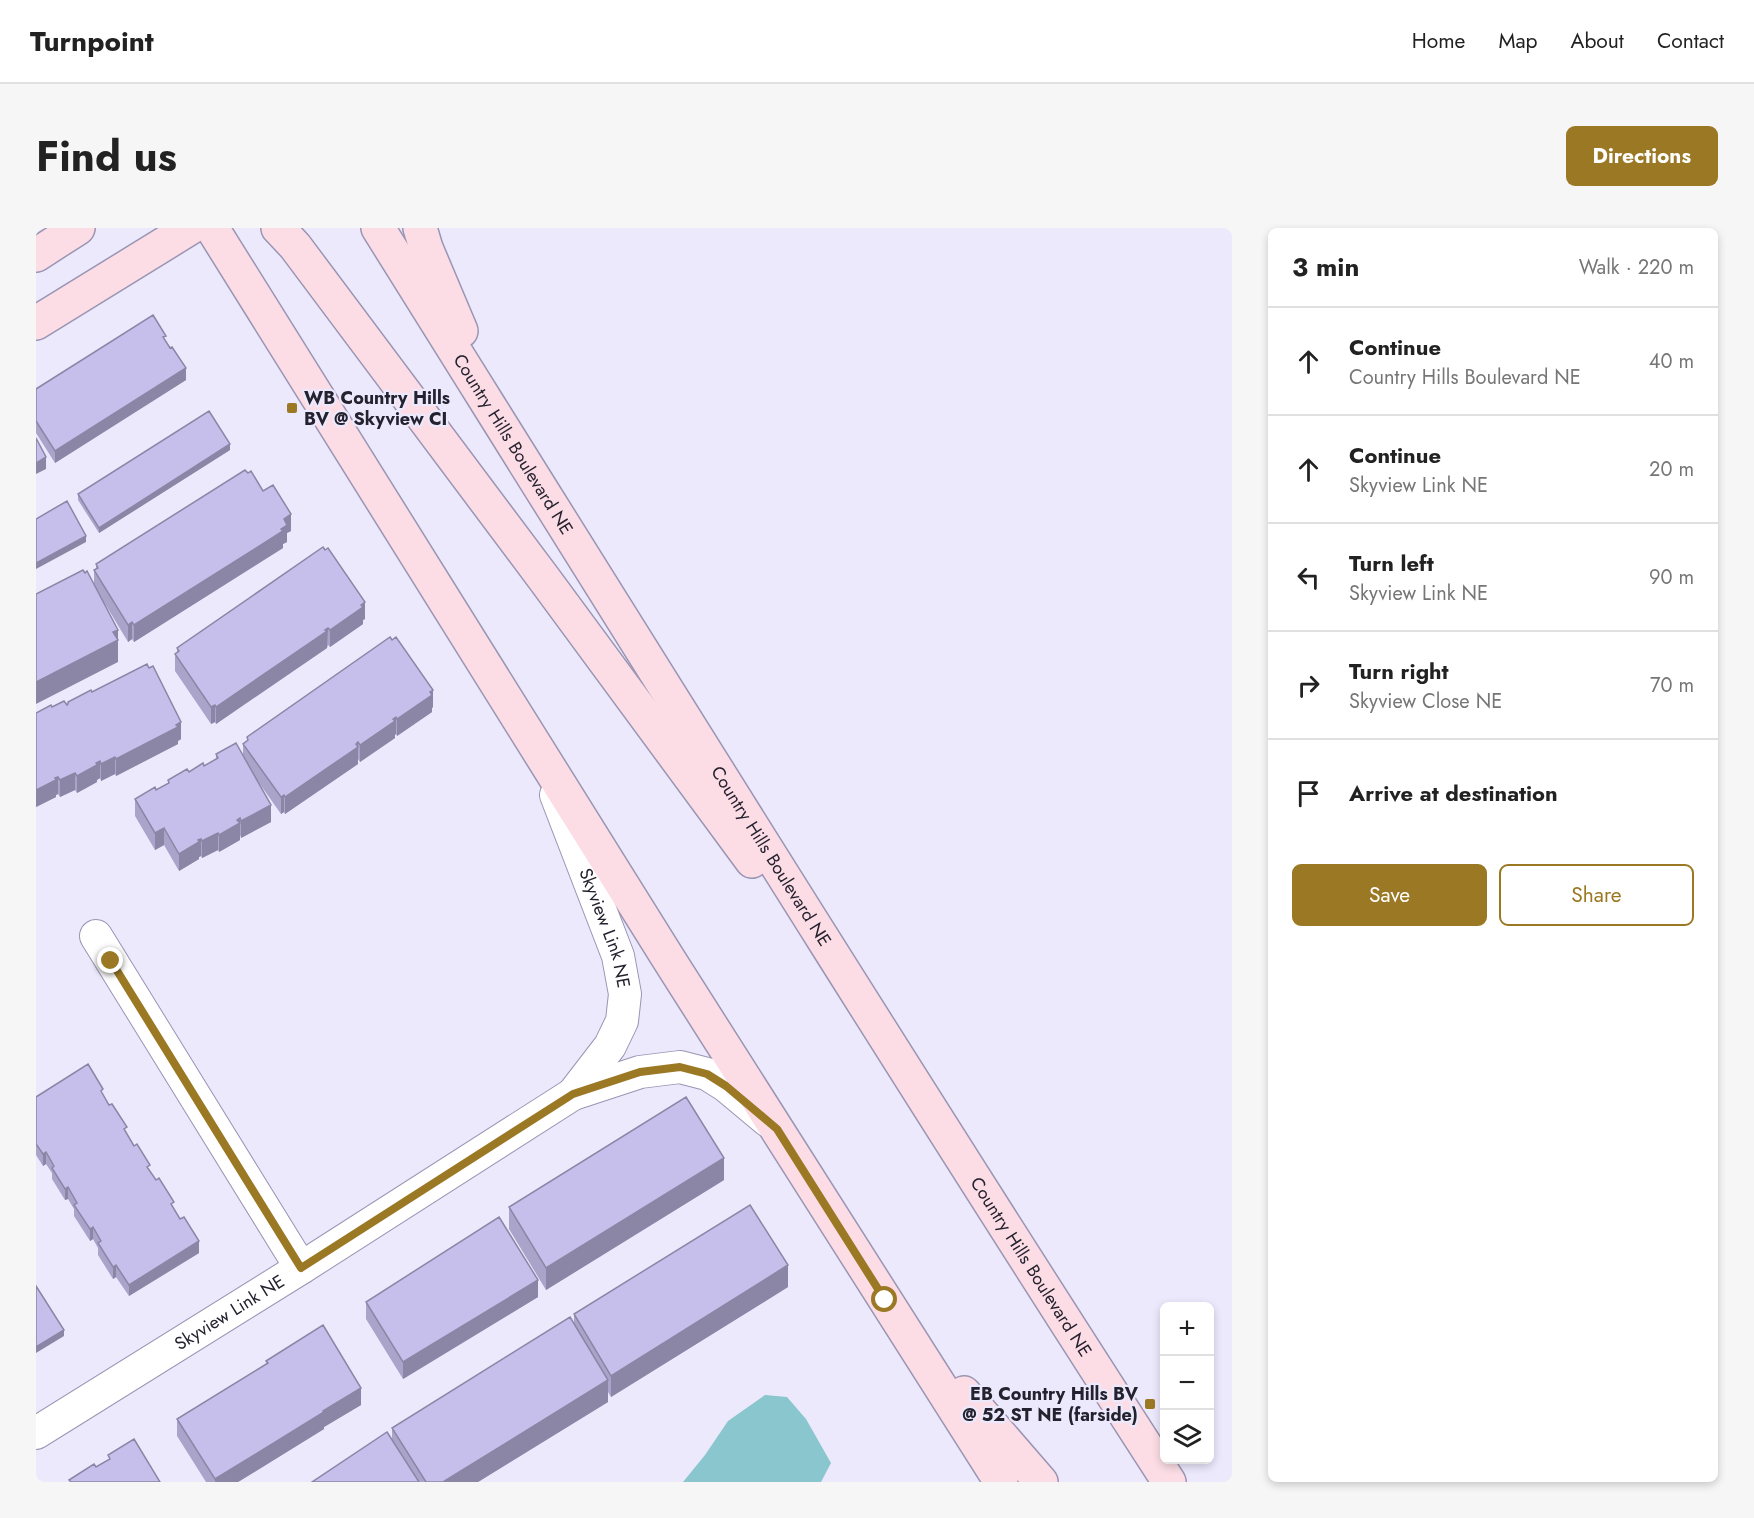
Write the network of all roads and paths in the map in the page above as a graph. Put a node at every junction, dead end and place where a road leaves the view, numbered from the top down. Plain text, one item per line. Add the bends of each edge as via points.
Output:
1 (190, 228) edge
2 (212, 228) edge
3 (278, 228) edge
4 (378, 228) edge
5 (420, 228) edge
6 (72, 230) edge
7 (36, 255) edge
8 (36, 322) edge
9 (499, 421) junction
10 (541, 756) junction
11 (96, 936) dead end
12 (896, 1055) junction
13 (573, 1094) junction
14 (777, 1129) junction
15 (301, 1268) junction
16 (885, 1300) junction
17 (36, 1433) edge
18 (1001, 1482) edge
19 (1041, 1482) edge
20 (1169, 1482) edge

1 - 8 main road
2 - 10 main road
3 - 12 main road via 545,580
4 - 9 main road, Country Hills Boulevard NE
5 - 9 main road
6 - 7 main road
9 - 12 main road, Country Hills Boulevard NE
10 - 13 street, Skyview Link NE via 618,956 625,994 622,1021 610,1046
10 - 14 main road
11 - 15 street
12 - 20 main road, Country Hills Boulevard NE
13 - 14 street, Skyview Link NE via 640,1072 680,1067 707,1074 726,1086
13 - 15 street, Skyview Link NE
14 - 16 main road
15 - 17 street, Skyview Link NE
16 - 18 main road
16 - 19 main road

